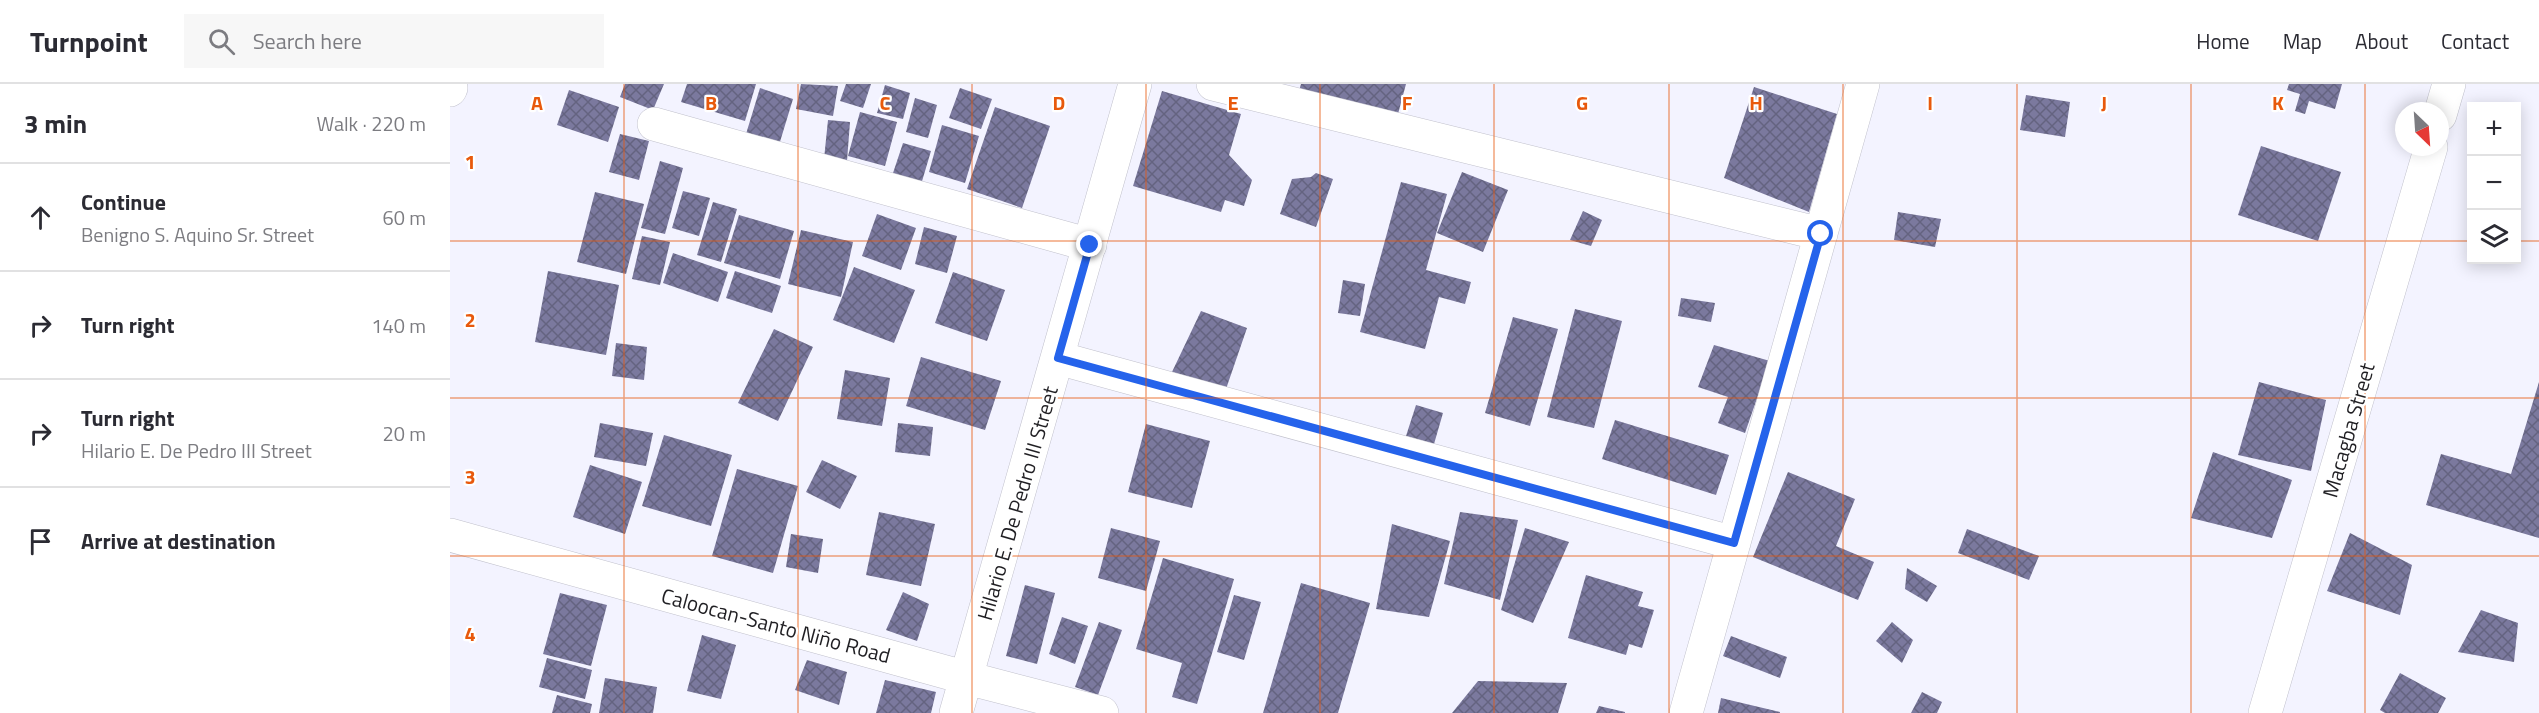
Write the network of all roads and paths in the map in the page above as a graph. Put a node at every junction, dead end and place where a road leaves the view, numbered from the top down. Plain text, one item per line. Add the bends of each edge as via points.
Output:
1 (1135, 84) edge
2 (1213, 84) edge
3 (1863, 84) edge
4 (2449, 84) edge
5 (2444, 102) edge
6 (654, 124) dead end
7 (2428, 156) edge
8 (1821, 234) junction
9 (1090, 245) junction
10 (1058, 358) junction
11 (450, 535) edge
12 (1734, 543) junction
13 (967, 678) junction
14 (956, 713) edge
15 (1102, 713) edge
16 (1686, 713) edge
17 (2265, 713) edge

1 - 9 street, Hilario E. De Pedro III Street
2 - 8 street
3 - 8 street
4 - 5 street
6 - 9 street
7 - 17 street, Macagba Street
8 - 12 street
9 - 10 street, Hilario E. De Pedro III Street
10 - 12 street
10 - 13 street, Hilario E. De Pedro III Street
11 - 13 street, Caloocan-Santo Niño Road
12 - 16 street
13 - 14 street, Hilario E. De Pedro III Street
13 - 15 street, Caloocan-Santo Niño Road

